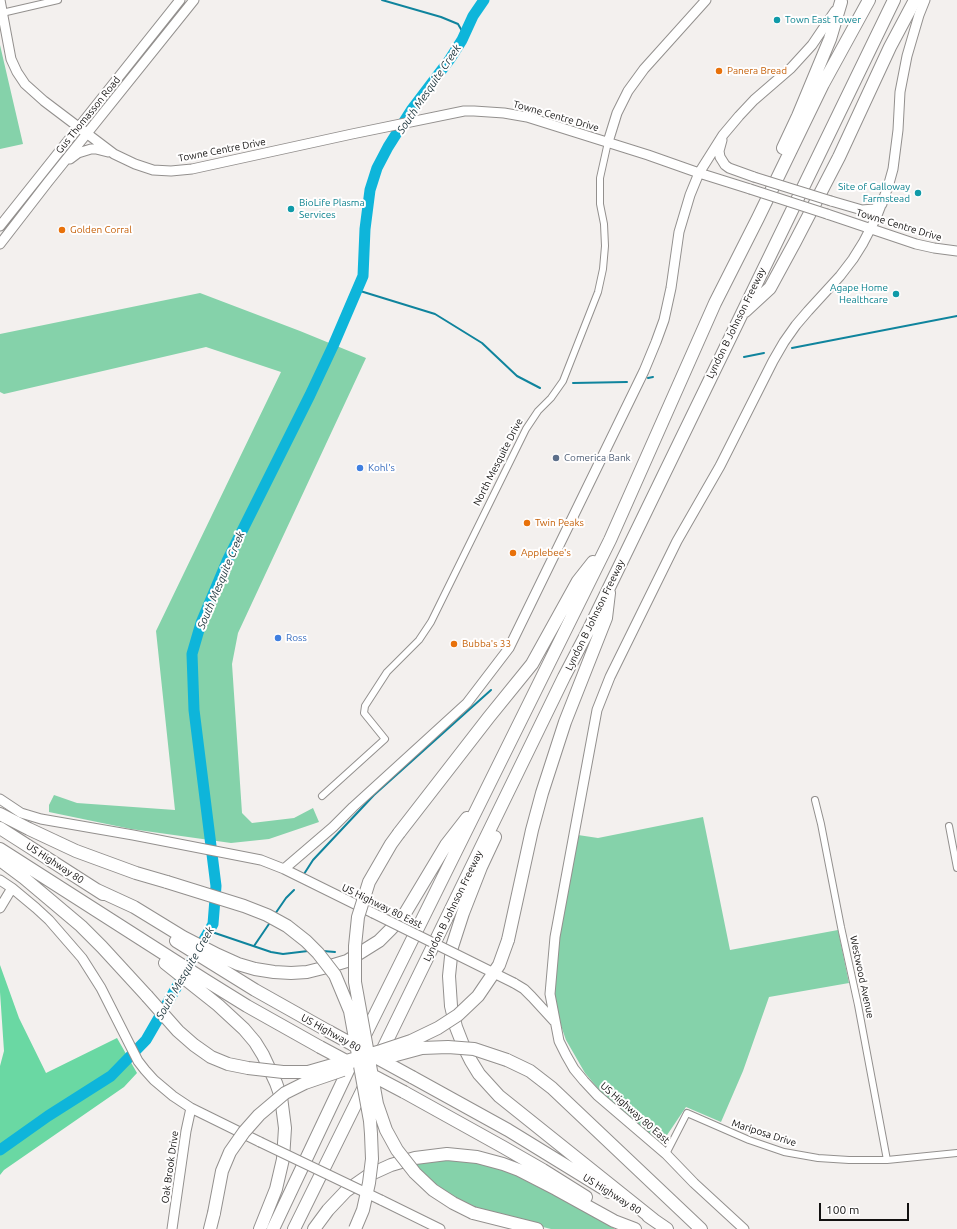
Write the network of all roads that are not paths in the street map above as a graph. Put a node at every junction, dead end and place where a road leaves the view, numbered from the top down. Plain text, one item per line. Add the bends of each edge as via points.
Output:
1 (0, 0) edge
2 (58, 0) edge
3 (180, 0) edge
4 (194, 0) edge
5 (706, 0) edge
6 (870, 0) edge
7 (894, 0) edge
8 (915, 0) edge
9 (926, 0) edge
10 (841, 1) edge
11 (2, 13) junction
12 (159, 27) junction
13 (167, 34) junction
14 (78, 128) junction
15 (87, 134) junction
16 (723, 135) junction
17 (608, 142) junction
18 (114, 154) junction
19 (62, 164) junction
20 (699, 173) junction
21 (20, 200) junction
22 (882, 204) junction
23 (29, 206) junction
24 (0, 226) edge
25 (870, 229) junction
26 (0, 244) edge
27 (957, 251) edge
28 (715, 303) junction
29 (740, 317) junction
30 (610, 540) junction
31 (610, 583) junction
32 (532, 745) junction
33 (485, 793) junction
34 (322, 796) dead end
35 (0, 799) edge
36 (815, 800) dead end
37 (0, 814) edge
38 (949, 826) dead end
39 (0, 828) edge
40 (0, 849) edge
41 (0, 860) edge
42 (957, 868) edge
43 (284, 870) junction
44 (0, 880) edge
45 (12, 888) junction
46 (0, 908) edge
47 (215, 959) junction
48 (204, 986) junction
49 (555, 1022) junction
50 (191, 1108) junction
51 (957, 1153) edge
52 (666, 1154) junction
53 (887, 1160) junction
54 (654, 1220) junction
55 (172, 1229) edge
56 (210, 1229) edge
57 (260, 1229) edge
58 (273, 1229) edge
59 (294, 1229) edge
60 (314, 1229) edge
61 (355, 1229) edge
62 (440, 1229) edge
63 (537, 1229) edge
64 (635, 1229) edge
65 (667, 1229) edge
66 (701, 1229) edge
67 (744, 1229) edge

1 - 11 main road, Towne Centre Drive
2 - 11 street
3 - 12 main road, Gus Thomasson Road
4 - 13 main road, Gus Thomasson Road
5 - 17 main road, North Mesquite Drive via 644,68 628,91 617,112
6 - 28 highway, Lyndon B Johnson Freeway via 823,84
7 - 29 highway, Lyndon B Johnson Freeway
8 - 29 highway via 792,249 770,288
9 - 22 main road via 906,56 900,92 896,151
10 - 16 main road via 812,44 743,111
10 - 28 highway via 830,39 801,109 749,221
11 - 14 main road, Towne Centre Drive via 11,59 17,72 25,84
12 - 13 main road
12 - 14 main road, Gus Thomasson Road
13 - 15 main road, Gus Thomasson Road
14 - 15 main road, Towne Centre Drive
14 - 21 main road, Gus Thomasson Road
15 - 18 main road, Towne Centre Drive
15 - 19 main road, Gus Thomasson Road
16 - 20 main road
16 - 22 main road, bridge via 720,157 730,168 862,210 874,209
17 - 18 main road, Towne Centre Drive via 527,118 474,110 192,169 153,170
17 - 20 main road, Towne Centre Drive
17 - 34 street, North Mesquite Drive via 600,178 605,246 603,269 598,292 563,381 526,429 431,622 419,640 387,672 365,706 364,713 385,738
18 - 19 main road via 96,149 84,151
19 - 23 main road, Gus Thomasson Road
20 - 25 main road, Towne Centre Drive, bridge
20 - 43 main road via 679,232 671,288 656,342 509,648 467,703
21 - 23 main road
21 - 24 main road, Gus Thomasson Road
22 - 25 main road
23 - 26 main road, Gus Thomasson Road
25 - 27 main road, Towne Centre Drive via 934,248
25 - 49 main road via 853,260 784,342 720,466 677,541 610,677 597,710 555,937 550,994
28 - 30 highway, Lyndon B Johnson Freeway
29 - 31 highway, Lyndon B Johnson Freeway
30 - 33 highway, Lyndon B Johnson Freeway
30 - 63 highway, bridge via 578,581 532,664 391,844 369,882 358,917 355,982 377,1104 396,1150 415,1173 453,1204
31 - 32 highway, Lyndon B Johnson Freeway
31 - 41 highway, bridge via 606,618 563,728 542,793 508,940 499,965 478,996 458,1015 411,1041 308,1072 248,1068 228,1064 212,1057 178,1031 81,926
32 - 54 highway via 463,913 452,947 449,976 451,1006 456,1027 471,1061 488,1085
32 - 59 highway, Lyndon B Johnson Freeway
33 - 47 highway via 446,845 404,914 383,937 363,951 327,967 291,973 255,969
33 - 58 highway, Lyndon B Johnson Freeway via 341,1084
35 - 43 main road, US Highway 80 East via 21,813 41,819 246,856
36 - 53 street, Westwood Avenue
37 - 61 highway, bridge via 76,851 267,915 287,926 314,949 335,976 352,1017 370,1120 372,1159 369,1183 363,1210
38 - 42 street
39 - 47 highway, US Highway 80 via 97,890 134,907 181,940
40 - 48 highway, US Highway 80 via 130,933
43 - 49 main road, US Highway 80 East, bridge via 514,983 524,989
44 - 45 main road
45 - 46 main road
45 - 50 main road via 49,920 82,958 145,1070 173,1096
47 - 54 highway, US Highway 80, bridge via 262,994 508,1130
48 - 57 highway via 255,1042 281,1097 285,1128 284,1159 276,1189
48 - 64 highway, US Highway 80, bridge via 463,1124 543,1170
49 - 52 main road, US Highway 80 East via 566,1055 584,1081 597,1096
50 - 55 main road, Oak Brook Drive
50 - 62 main road, bridge
51 - 53 street, Mariposa Drive
52 - 53 street, Mariposa Drive via 687,1113 784,1152 834,1160
52 - 67 main road, US Highway 80 East
54 - 65 highway, US Highway 80
56 - 66 highway, bridge via 222,1171 230,1152 259,1115 285,1093 305,1083 399,1054 422,1048 448,1047 474,1049 530,1071 552,1088
60 - 64 highway via 343,1194 369,1175 402,1161 447,1154 477,1156 508,1165 614,1221

